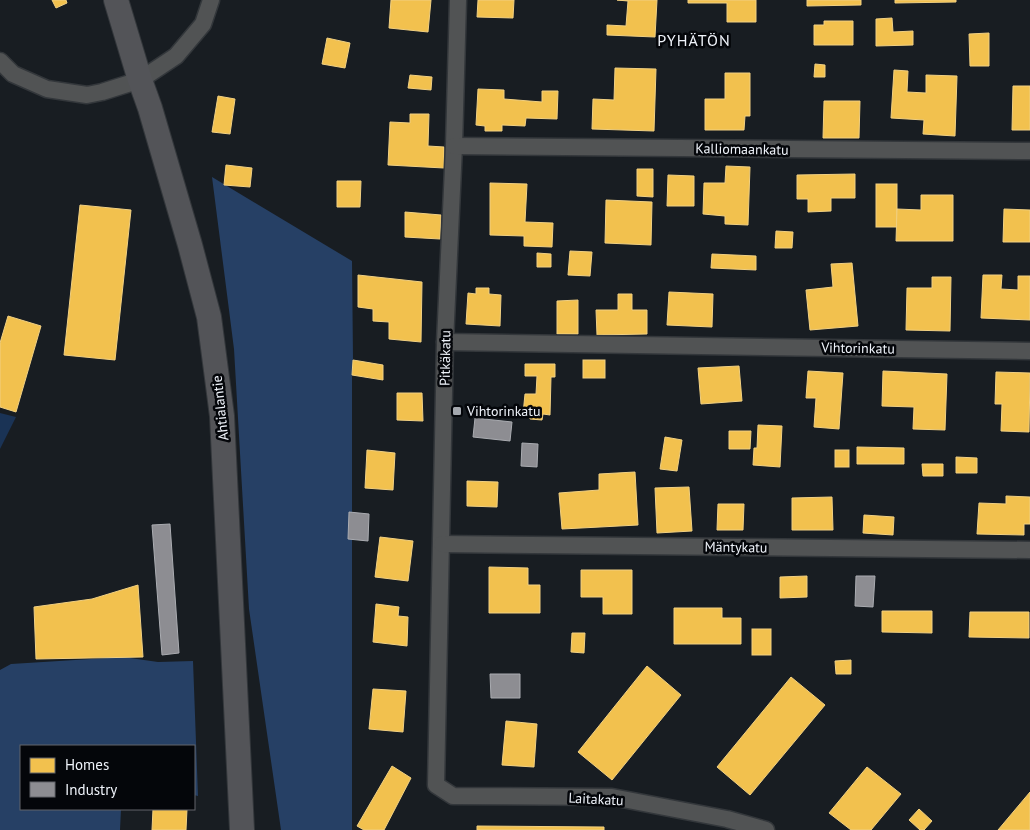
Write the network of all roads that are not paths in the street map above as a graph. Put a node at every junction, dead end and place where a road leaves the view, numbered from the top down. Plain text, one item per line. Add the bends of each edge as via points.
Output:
1 (116, 0) edge
2 (211, 0) edge
3 (458, 0) edge
4 (0, 61) edge
5 (140, 80) junction
6 (454, 146) junction
7 (1030, 152) edge
8 (445, 342) junction
9 (1030, 351) edge
10 (442, 544) junction
11 (1030, 550) edge
12 (453, 796) joint
13 (242, 830) edge
14 (766, 830) edge

1 - 5 main road, Ahtialantie
2 - 5 street via 203,24 176,56
3 - 6 street, Pitkäkatu
4 - 5 street via 13,74 47,89 87,95
5 - 13 main road, Ahtialantie via 190,245 210,327 223,425
6 - 7 street, Kalliomaankatu
6 - 8 street, Pitkäkatu
8 - 9 street, Vihtorinkatu
8 - 10 street, Pitkäkatu
10 - 11 street, Mäntykatu
10 - 12 street, Pitkäkatu via 436,785
12 - 14 street, Laitakatu via 612,797 727,819

